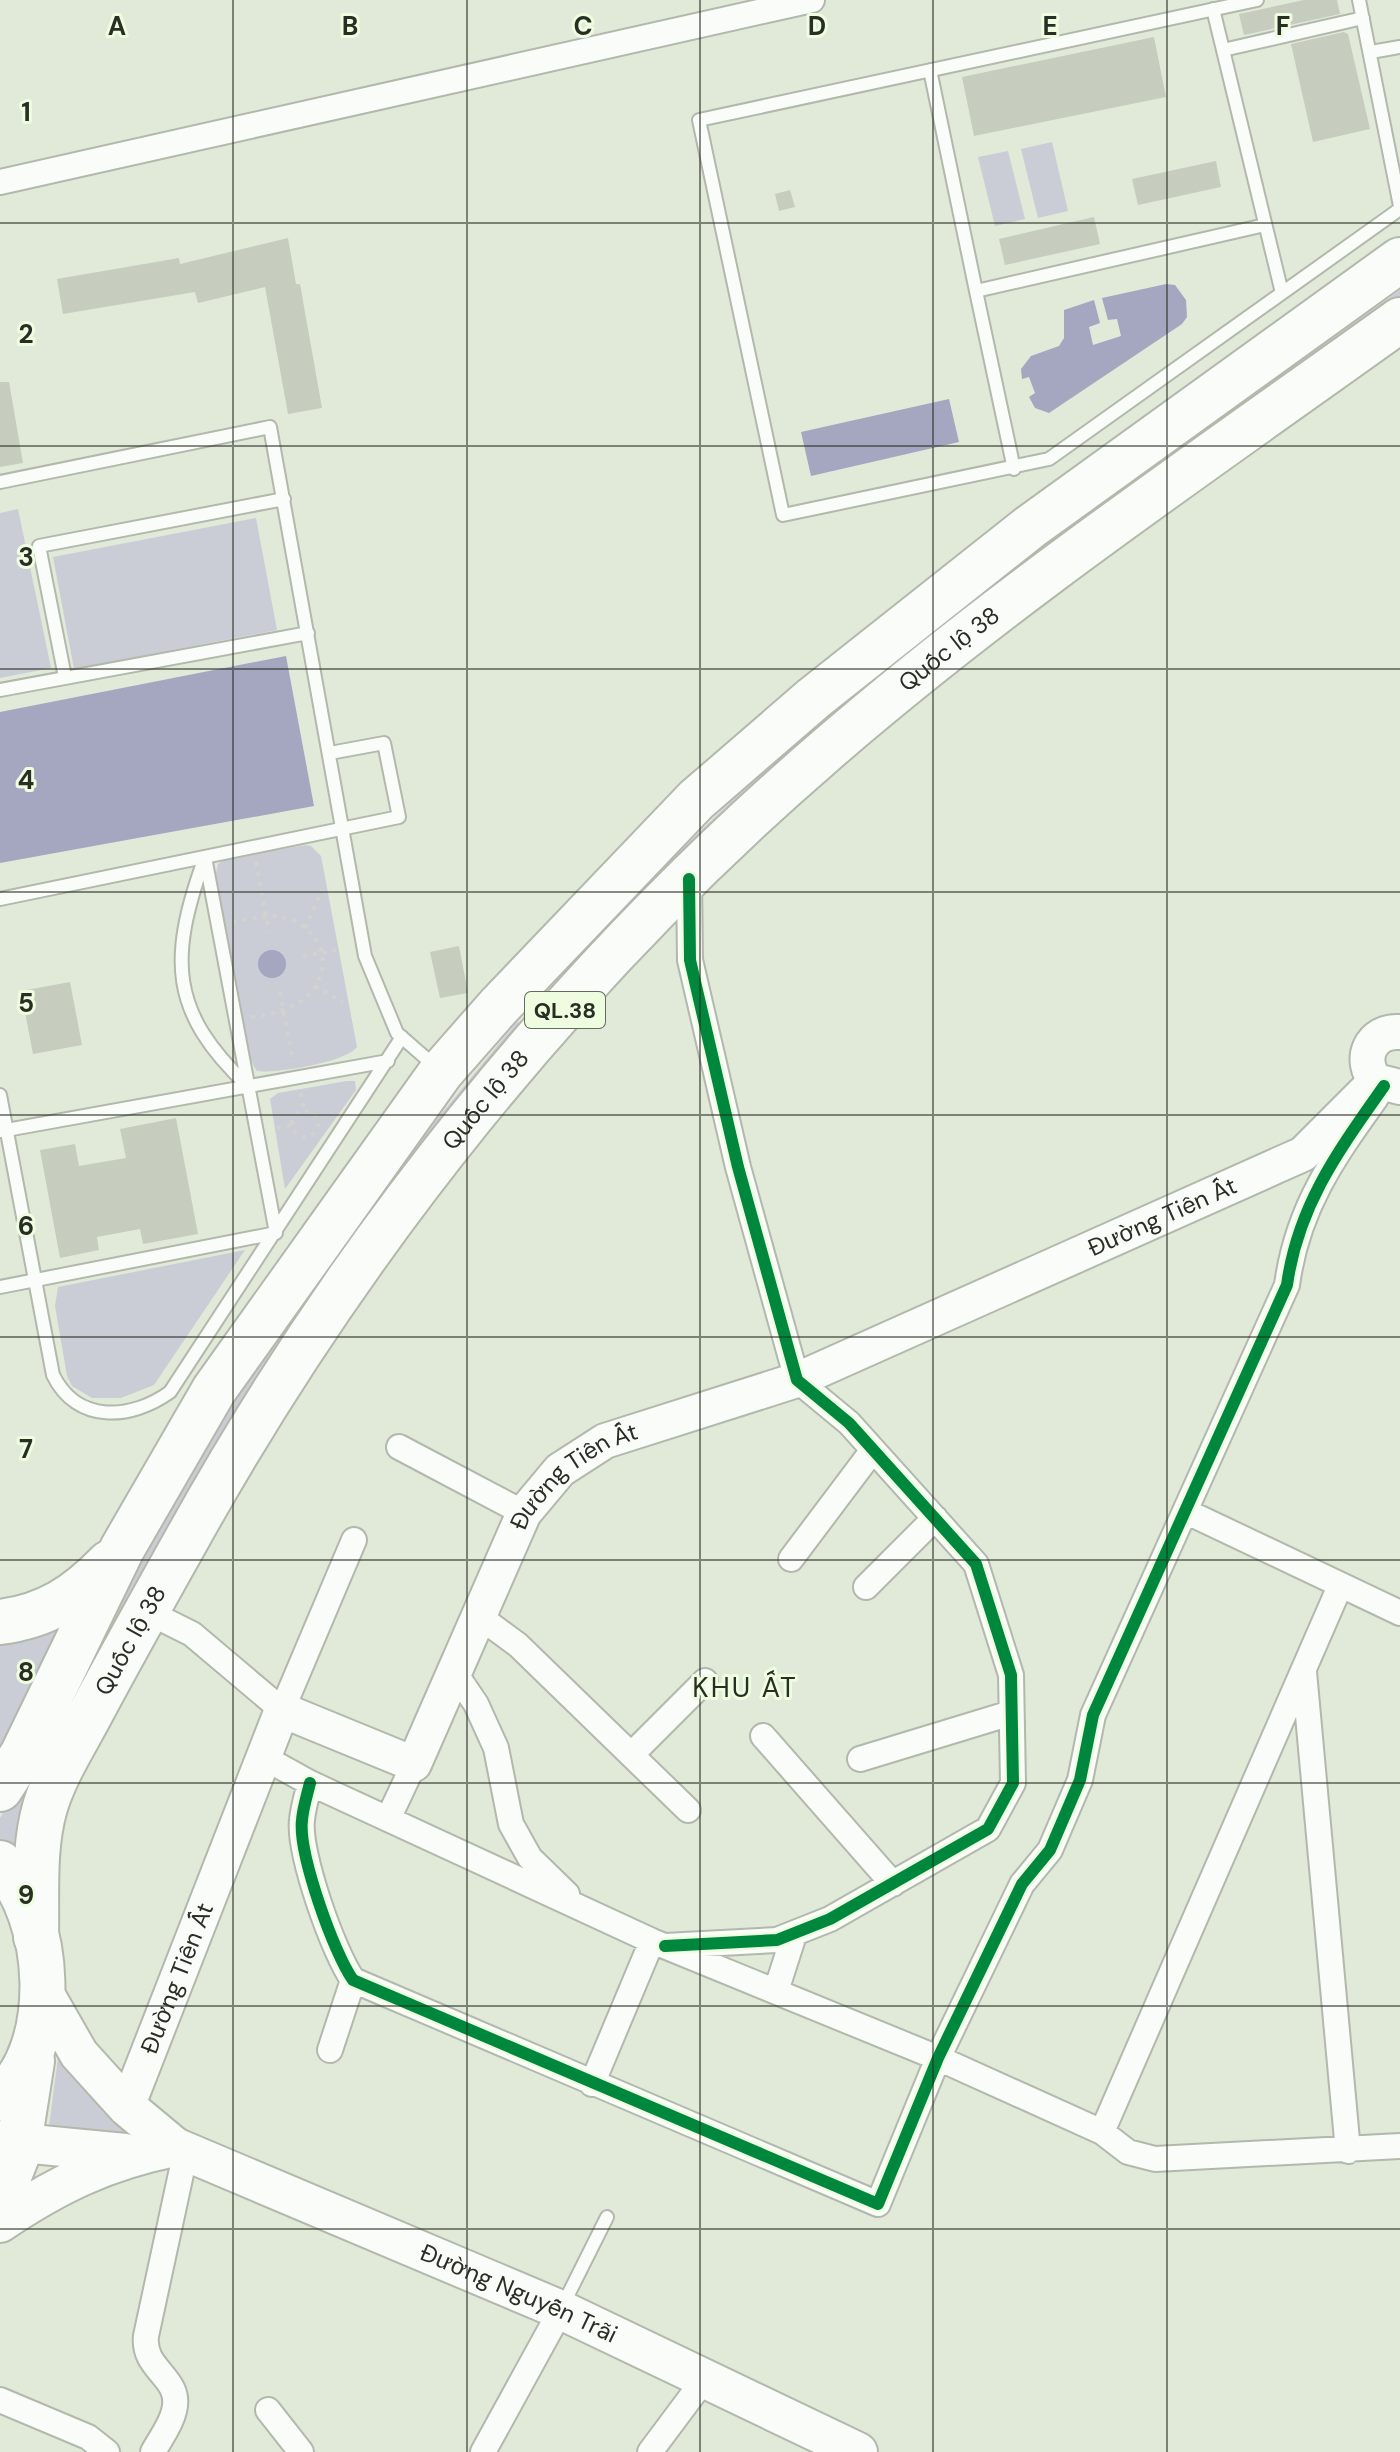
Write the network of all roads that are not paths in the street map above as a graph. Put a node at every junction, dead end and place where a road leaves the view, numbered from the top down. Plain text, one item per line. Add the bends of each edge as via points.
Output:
1 (812, 0) edge
2 (1257, 0) edge
3 (1359, 0) edge
4 (1213, 9) junction
5 (1363, 18) junction
6 (1400, 47) edge
7 (1223, 50) junction
8 (1371, 52) junction
9 (930, 70) junction
10 (0, 182) edge
11 (1400, 207) edge
12 (1265, 225) junction
13 (1400, 260) edge
14 (976, 291) junction
15 (1282, 293) junction
16 (1400, 320) edge
17 (1014, 469) junction
18 (0, 482) edge
19 (284, 499) junction
20 (308, 633) junction
21 (65, 677) junction
22 (0, 690) edge
23 (330, 753) junction
24 (344, 828) junction
25 (205, 857) junction
26 (689, 879) junction
27 (0, 899) edge
28 (524, 980) junction
29 (561, 1015) junction
30 (1400, 1032) edge
31 (402, 1037) junction
32 (388, 1061) junction
33 (441, 1072) junction
34 (1387, 1085) edge
35 (248, 1086) junction
36 (0, 1095) edge
37 (3, 1131) edge
38 (276, 1233) junction
39 (36, 1280) junction
40 (0, 1287) edge
41 (797, 1380) junction
42 (399, 1447) dead end
43 (873, 1450) junction
44 (1185, 1511) junction
45 (524, 1513) junction
46 (935, 1518) junction
47 (354, 1540) dead end
48 (122, 1549) junction
49 (791, 1559) dead end
50 (1340, 1586) junction
51 (866, 1587) dead end
52 (146, 1611) junction
53 (1400, 1613) edge
54 (480, 1617) junction
55 (0, 1622) edge
56 (1303, 1668) junction
57 (455, 1673) junction
58 (705, 1681) dead end
59 (282, 1710) junction
60 (1011, 1713) junction
61 (763, 1736) dead end
62 (633, 1753) junction
63 (263, 1757) junction
64 (860, 1759) dead end
65 (414, 1764) junction
66 (310, 1783) junction
67 (0, 1789) edge
68 (688, 1810) dead end
69 (388, 1819) junction
70 (0, 1863) edge
71 (893, 1884) junction
72 (579, 1905) junction
73 (794, 1935) junction
74 (36, 1937) junction
75 (658, 1944) junction
76 (353, 1980) junction
77 (43, 1991) junction
78 (776, 1991) junction
79 (36, 2039) junction
80 (330, 2050) dead end
81 (938, 2058) junction
82 (592, 2084) junction
83 (0, 2098) edge
84 (127, 2107) junction
85 (1102, 2132) junction
86 (10, 2143) edge
87 (1400, 2146) edge
88 (182, 2150) junction
89 (1348, 2151) junction
90 (138, 2154) junction
91 (0, 2199) edge
92 (607, 2217) dead end
93 (0, 2223) edge
94 (561, 2310) junction
95 (703, 2381) junction
96 (0, 2400) edge
97 (268, 2410) dead end
98 (92, 2447) edge
99 (153, 2452) edge
100 (301, 2452) edge
101 (483, 2452) edge
102 (650, 2452) edge
103 (858, 2452) edge

1 - 10 street
2 - 4 lane
3 - 5 lane
4 - 7 lane
4 - 9 lane
5 - 7 lane
5 - 8 lane
6 - 8 lane
7 - 12 lane
8 - 11 lane
9 - 14 lane
9 - 17 lane via 699,120 783,515
11 - 15 lane
12 - 14 lane
12 - 15 lane
13 - 28 highway, Quốc lộ 38 / QL.38 via 1030,527 814,698 696,800
14 - 17 lane
15 - 17 lane via 1049,459
16 - 26 highway, Quốc lộ 38 / QL.38 via 1056,567 928,666 820,755
18 - 19 lane via 270,427
19 - 20 lane
19 - 21 lane via 39,546
20 - 21 lane
20 - 23 lane
21 - 22 lane
23 - 24 lane
23 - 24 lane via 384,743 399,817
24 - 25 lane
24 - 31 lane via 365,956 389,1021
25 - 27 lane
25 - 35 lane
25 - 35 lane via 182,936 182,986 210,1046
26 - 29 highway, Quốc lộ 38 / QL.38
26 - 41 street via 690,960 738,1167
28 - 29 highway
28 - 33 highway, Quốc lộ 38 / QL.38
29 - 52 highway, Quốc lộ 38 / QL.38 via 429,1169 308,1338
30 - 34 street via 1383,1034 1369,1047 1367,1066
31 - 32 lane
31 - 33 lane
32 - 35 lane
32 - 38 lane
33 - 48 highway, Quốc lộ 38 / QL.38 via 214,1390
34 - 41 street, Đường Tiên Ất via 1303,1154
34 - 44 street via 1324,1170 1292,1246 1287,1285
35 - 37 lane
35 - 38 lane
36 - 37 lane
37 - 39 lane
38 - 39 lane
38 - 39 lane via 170,1392 136,1409 93,1411 62,1393 53,1375
39 - 40 lane
41 - 43 street
41 - 45 street, Đường Tiên Ất via 605,1441 560,1470
42 - 45 street
43 - 46 street
43 - 49 street
44 - 50 street
44 - 81 street via 1093,1715 1080,1780 1050,1850 1022,1884
45 - 54 street, Đường Tiên Ất
46 - 51 street
46 - 60 street via 976,1564 1011,1675
47 - 59 street
48 - 55 highway via 67,1601
48 - 67 highway, Quốc lộ 38 / QL.38 via 22,1755
50 - 53 street
50 - 56 street
52 - 59 street via 192,1634
52 - 74 highway, Quốc lộ 38 / QL.38 via 47,1802 38,1856
54 - 57 street, Đường Tiên Ất
54 - 62 street via 518,1645
56 - 85 street
56 - 89 street
57 - 65 street, Đường Tiên Ất
57 - 72 street via 496,1748 511,1824 530,1858
58 - 62 street
59 - 63 street, Đường Tiên Ất
59 - 65 street
60 - 64 street
60 - 71 street via 1013,1783 988,1829
61 - 71 street
62 - 68 street
63 - 66 street
63 - 84 street, Đường Tiên Ất
65 - 69 street
66 - 69 street
66 - 76 street via 301,1822 308,1862 334,1945
69 - 72 street
70 - 74 highway via 21,1891
71 - 73 street
72 - 75 street
73 - 75 street
73 - 78 street
74 - 77 highway
75 - 78 street
75 - 82 street
76 - 80 street
76 - 82 street
77 - 79 highway
77 - 84 main road, Đường Nguyễn Trãi via 79,2054
78 - 81 street
79 - 83 highway via 20,2075
79 - 86 highway
81 - 82 street via 878,2204
81 - 85 street
84 - 88 main road, Đường Nguyễn Trãi
85 - 89 street via 1128,2152 1155,2159
86 - 90 main road
86 - 91 highway
87 - 89 street
88 - 90 main road
88 - 94 main road, Đường Nguyễn Trãi
88 - 99 street via 146,2336 148,2360 171,2384 176,2398
90 - 93 main road via 71,2179
92 - 94 lane
94 - 95 main road, Đường Nguyễn Trãi
94 - 101 street
95 - 102 street
95 - 103 main road, Đường Nguyễn Trãi
96 - 98 street
97 - 100 street

